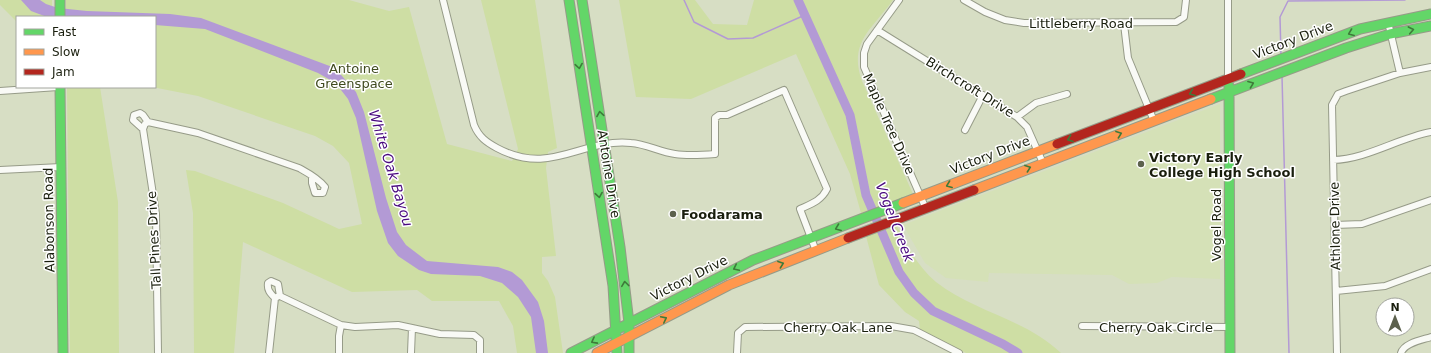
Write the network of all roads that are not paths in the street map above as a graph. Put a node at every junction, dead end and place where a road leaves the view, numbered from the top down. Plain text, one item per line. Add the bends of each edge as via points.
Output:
1 (60, 0) edge
2 (443, 0) edge
3 (569, 0) edge
4 (582, 0) edge
5 (899, 0) edge
6 (964, 0) edge
7 (1186, 0) edge
8 (1228, 0) edge
9 (1431, 14) edge
10 (60, 16) edge
11 (1388, 22) junction
12 (1124, 24) junction
13 (1431, 26) edge
14 (877, 30) junction
15 (1390, 34) junction
16 (589, 44) junction
17 (576, 46) junction
18 (1431, 67) edge
19 (1400, 73) junction
20 (1228, 79) junction
21 (20, 88) edge
22 (59, 88) edge
23 (0, 91) edge
24 (1229, 92) junction
25 (1067, 94) dead end
26 (984, 95) junction
27 (1149, 109) junction
28 (1017, 116) junction
29 (1154, 121) junction
30 (148, 122) junction
31 (143, 129) junction
32 (965, 130) dead end
33 (1431, 132) edge
34 (604, 145) junction
35 (591, 148) junction
36 (1038, 151) junction
37 (1333, 160) junction
38 (1044, 163) junction
39 (61, 167) junction
40 (0, 170) edge
41 (312, 176) dead end
42 (921, 196) junction
43 (1431, 200) edge
44 (926, 209) junction
45 (615, 216) junction
46 (603, 220) junction
47 (1335, 225) junction
48 (811, 239) junction
49 (816, 251) junction
50 (1431, 269) edge
51 (696, 288) junction
52 (1336, 291) junction
53 (703, 298) junction
54 (629, 323) junction
55 (341, 325) junction
56 (1082, 326) dead end
57 (1230, 327) junction
58 (412, 328) junction
59 (616, 329) junction
60 (629, 337) junction
61 (1431, 337) edge
62 (617, 342) junction
63 (63, 353) edge
64 (158, 353) edge
65 (269, 353) edge
66 (339, 353) edge
67 (411, 353) edge
68 (480, 353) edge
69 (571, 353) edge
70 (597, 353) edge
71 (617, 353) edge
72 (629, 353) edge
73 (737, 353) edge
74 (959, 353) edge
75 (1230, 353) edge
76 (1337, 353) edge
77 (1401, 353) edge

1 - 10 main road
2 - 35 street via 478,134 520,158 558,157
3 - 17 main road, Antoine Drive
4 - 16 main road, Antoine Drive
5 - 14 street, Maple Tree Drive
6 - 12 street, Littleberry Road via 1005,20 1024,23
7 - 12 street, Littleberry Road via 1184,17 1176,22
8 - 20 street, Vogel Road
9 - 11 main road, Victory Drive
11 - 15 street
11 -> 20 main road, Victory Drive via 1360,29
12 - 27 street via 1128,58
15 -> 13 main road, Victory Drive
14 - 26 street, Birchcroft Drive
14 - 42 street, Maple Tree Drive via 865,48 864,67
15 - 19 street
24 -> 15 main road, Victory Drive
16 - 17 main road
34 -> 16 main road, Antoine Drive
17 -> 35 main road, Antoine Drive
18 - 19 street
19 - 37 street, Athlone Drive via 1338,94 1334,99
20 - 24 main road, Vogel Road
20 -> 27 main road, Victory Drive
21 - 23 street
22 - 39 main road, Alabonson Road
24 - 29 main road, Victory Drive
24 - 57 main road, Vogel Road
25 - 28 street via 1036,103
26 - 28 street, Birchcroft Drive
26 - 32 street
27 - 29 street
27 -> 36 main road, Victory Drive
28 - 36 street, Birchcroft Drive via 1027,128
38 -> 29 main road, Victory Drive
30 - 31 street
30 - 31 street, Tall Pines Drive via 140,113 134,116 135,122
30 - 41 street, Tall Pines Drive via 198,133 292,165
31 - 64 street, Tall Pines Drive via 156,214
33 - 37 street via 1350,159
34 - 35 street
34 - 45 main road, Antoine Drive
34 - 48 street via 630,143 674,154 715,154 715,118 784,90 826,189 817,201 800,208
35 -> 46 main road, Antoine Drive
36 - 38 street, Birchcroft Drive
36 -> 42 main road, Victory Drive
37 - 47 street, Athlone Drive
44 -> 38 main road, Victory Drive
39 - 40 street
39 - 63 main road, Alabonson Road
42 - 44 street, Maple Tree Drive
42 -> 48 main road, Victory Drive
43 - 47 street via 1362,224
44 - 49 main road, Victory Drive
45 - 46 main road
54 -> 45 main road, Antoine Drive
46 - 59 main road, Antoine Drive via 613,286
47 - 52 street, Athlone Drive
48 - 49 street
48 -> 51 main road, Victory Drive via 747,263
53 -> 49 main road, Victory Drive via 758,272
50 - 52 street via 1385,286
51 - 53 main road
51 - 54 main road, Victory Drive
52 - 76 street, Athlone Drive
60 -> 53 main road, Victory Drive
54 - 59 main road, Victory Drive
54 - 60 main road, Antoine Drive
55 - 58 street via 398,325
55 - 65 street via 278,297
55 - 66 street
56 - 57 street, Cherry Oak Circle
57 - 75 main road, Vogel Road
58 - 67 street
58 - 68 street via 440,334 474,335 480,340
59 - 62 main road, Antoine Drive
59 -> 69 main road, Victory Drive
60 - 62 main road, Victory Drive
60 - 72 main road, Antoine Drive
61 - 77 street via 1408,346
62 - 70 main road, Victory Drive
62 - 71 main road, Antoine Drive
73 - 74 street, Cherry Oak Lane via 738,333 745,327 891,326 914,330

